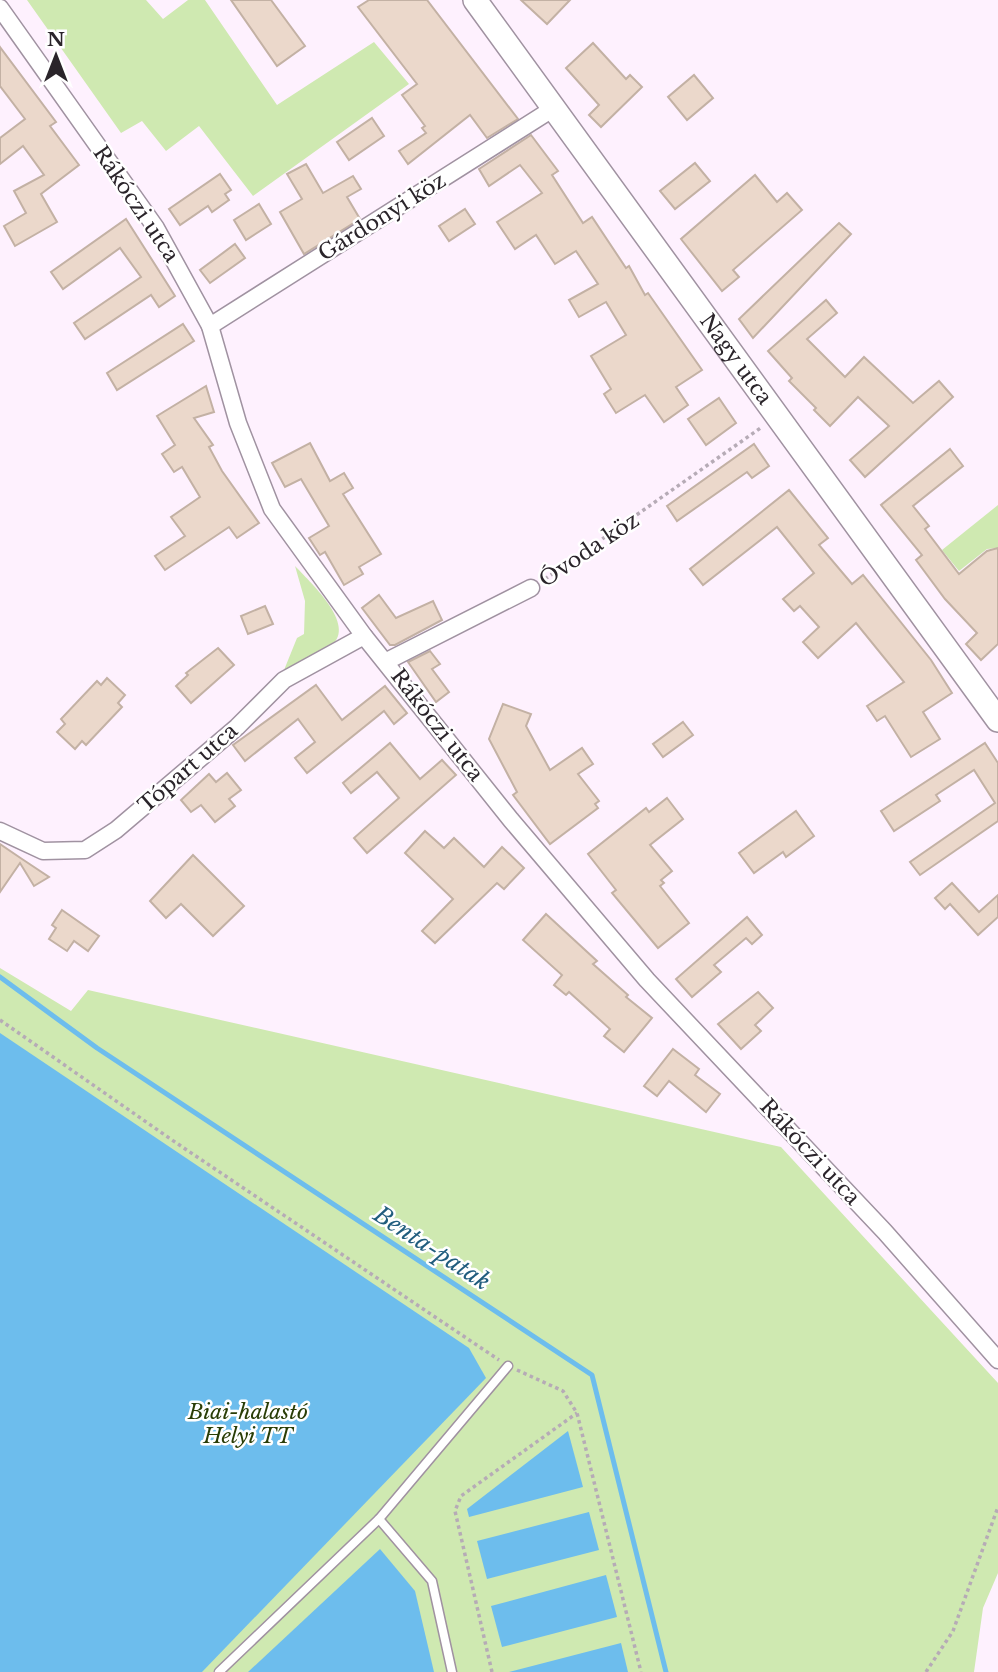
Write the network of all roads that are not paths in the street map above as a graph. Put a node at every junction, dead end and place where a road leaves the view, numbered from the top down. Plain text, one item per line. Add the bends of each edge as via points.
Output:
1 (475, 0) edge
2 (0, 8) edge
3 (554, 108) junction
4 (209, 326) junction
5 (531, 588) road end
6 (364, 636) junction
7 (387, 661) junction
8 (998, 720) edge
9 (0, 831) edge
10 (998, 1360) edge
11 (508, 1366) road end
12 (379, 1519) junction
13 (219, 1672) edge
14 (452, 1672) edge

1 - 3 main road, Nagy utca
2 - 4 street, Rákóczi utca via 156,228
3 - 4 street, Gárdonyi köz
3 - 8 main road, Nagy utca
4 - 6 street, Rákóczi utca via 238,423 272,509
5 - 7 street, Óvoda köz
6 - 7 street, Rákóczi utca
6 - 9 street, Tópart utca via 285,680 117,830 85,850 43,851
7 - 10 street, Rákóczi utca via 511,820 647,980 885,1232
11 - 12 lane
12 - 13 lane
12 - 14 lane via 432,1581

